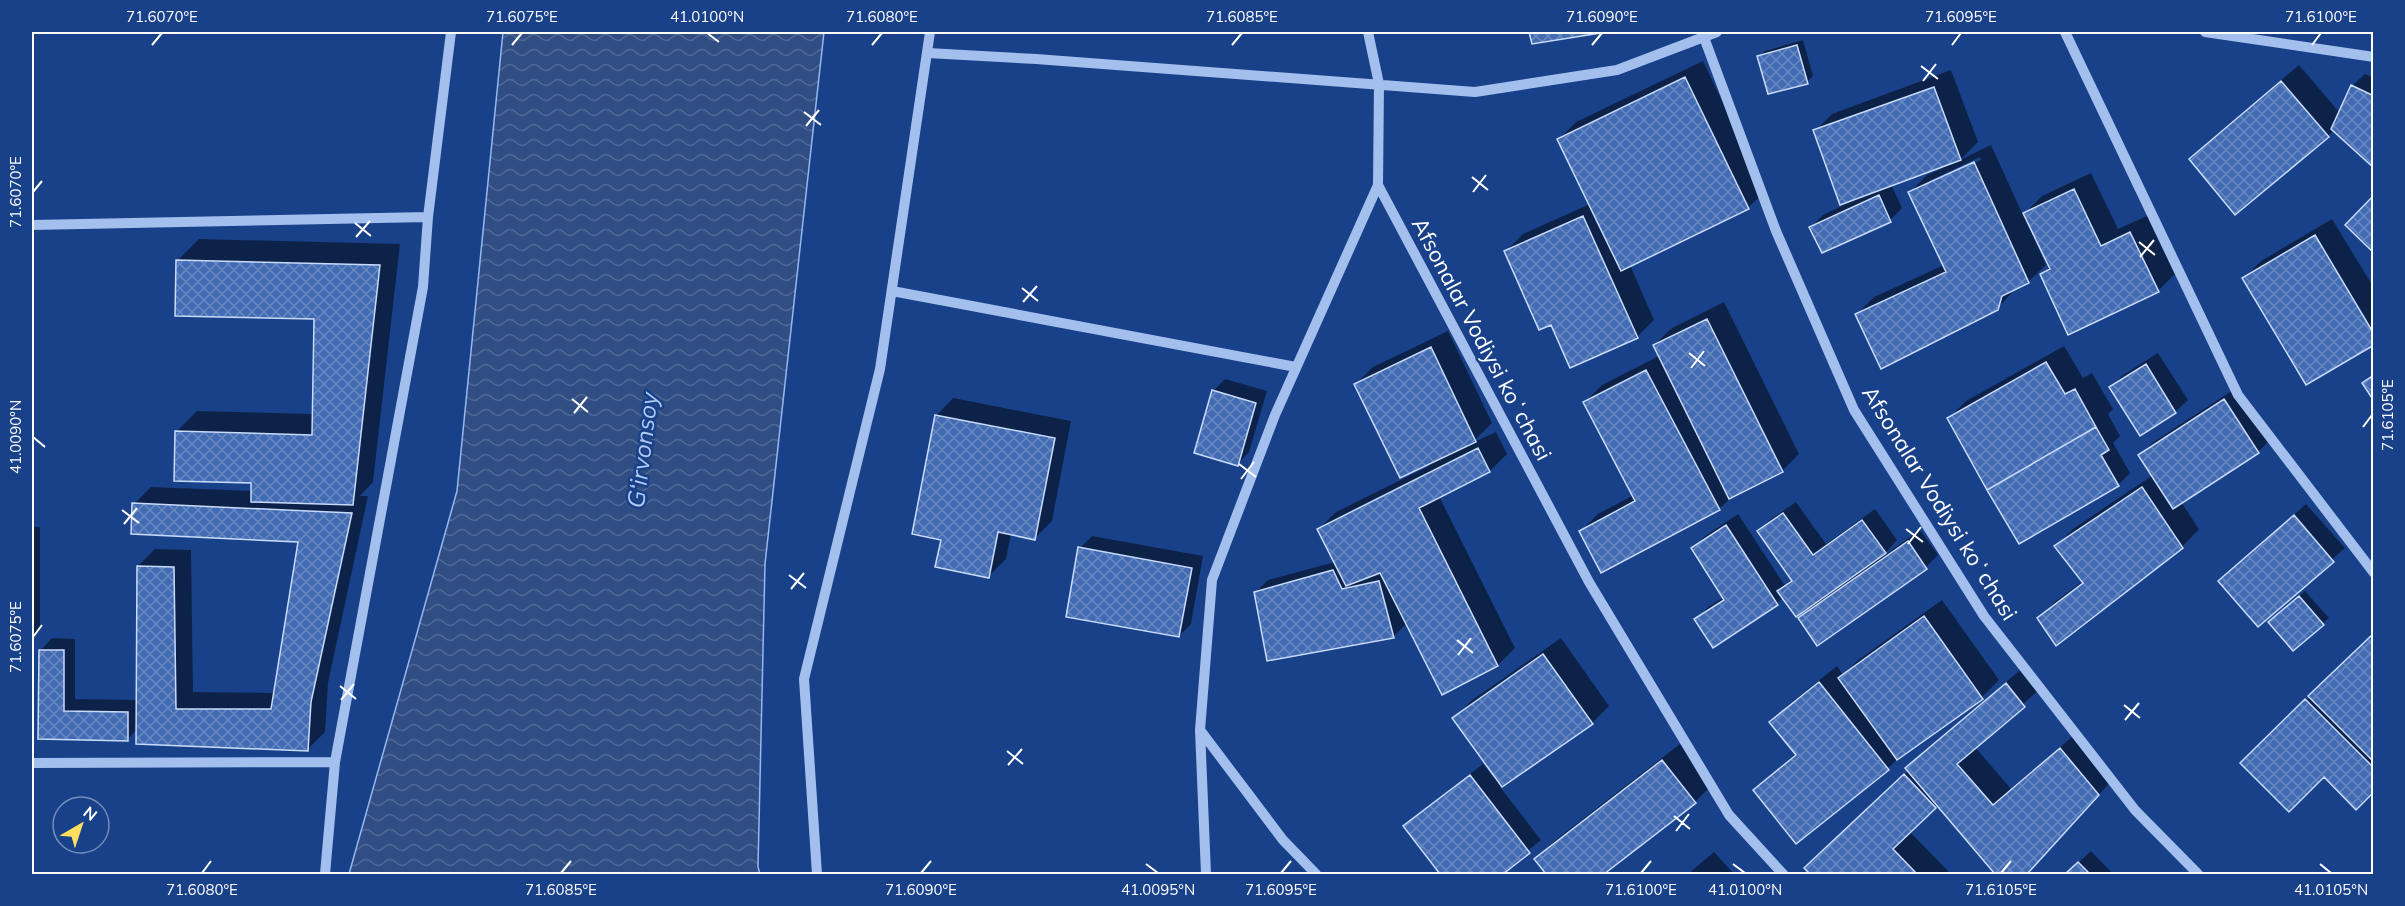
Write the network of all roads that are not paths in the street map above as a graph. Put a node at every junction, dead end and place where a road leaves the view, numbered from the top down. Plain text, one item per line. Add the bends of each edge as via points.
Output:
1 (451, 32) edge
2 (930, 32) edge
3 (1368, 32) edge
4 (1717, 32) edge
5 (2064, 32) edge
6 (2205, 32) edge
7 (1702, 34) edge
8 (928, 53) junction
9 (2373, 57) edge
10 (1379, 84) junction
11 (1378, 185) junction
12 (428, 217) junction
13 (32, 225) edge
14 (892, 291) junction
15 (1296, 367) junction
16 (2373, 573) edge
17 (1200, 730) junction
18 (335, 762) junction
19 (32, 763) edge
20 (325, 874) edge
21 (817, 874) edge
22 (1206, 874) edge
23 (1316, 874) edge
24 (1783, 874) edge
25 (2198, 874) edge

1 - 12 street
2 - 8 street
3 - 10 street, Afsonalar Vodiysi koʻchasi
4 - 7 street
5 - 16 street via 2238,396
6 - 9 street
7 - 10 street via 1617,70 1475,92
7 - 25 street, Afsonalar Vodiysi koʻchasi via 1776,231 1854,410 1984,616 2134,810
8 - 10 street
8 - 14 street
10 - 11 street, Afsonalar Vodiysi koʻchasi
11 - 15 street, Afsonalar Vodiysi koʻchasi
11 - 24 street, Afsonalar Vodiysi koʻchasi via 1589,582 1729,815
12 - 13 street
12 - 18 street via 423,287
14 - 15 street
14 - 21 street via 880,369 804,678
15 - 17 street, Afsonalar Vodiysi koʻchasi via 1212,580
17 - 22 street, Afsonalar Vodiysi koʻchasi
17 - 23 street via 1283,840
18 - 19 street
18 - 20 street

